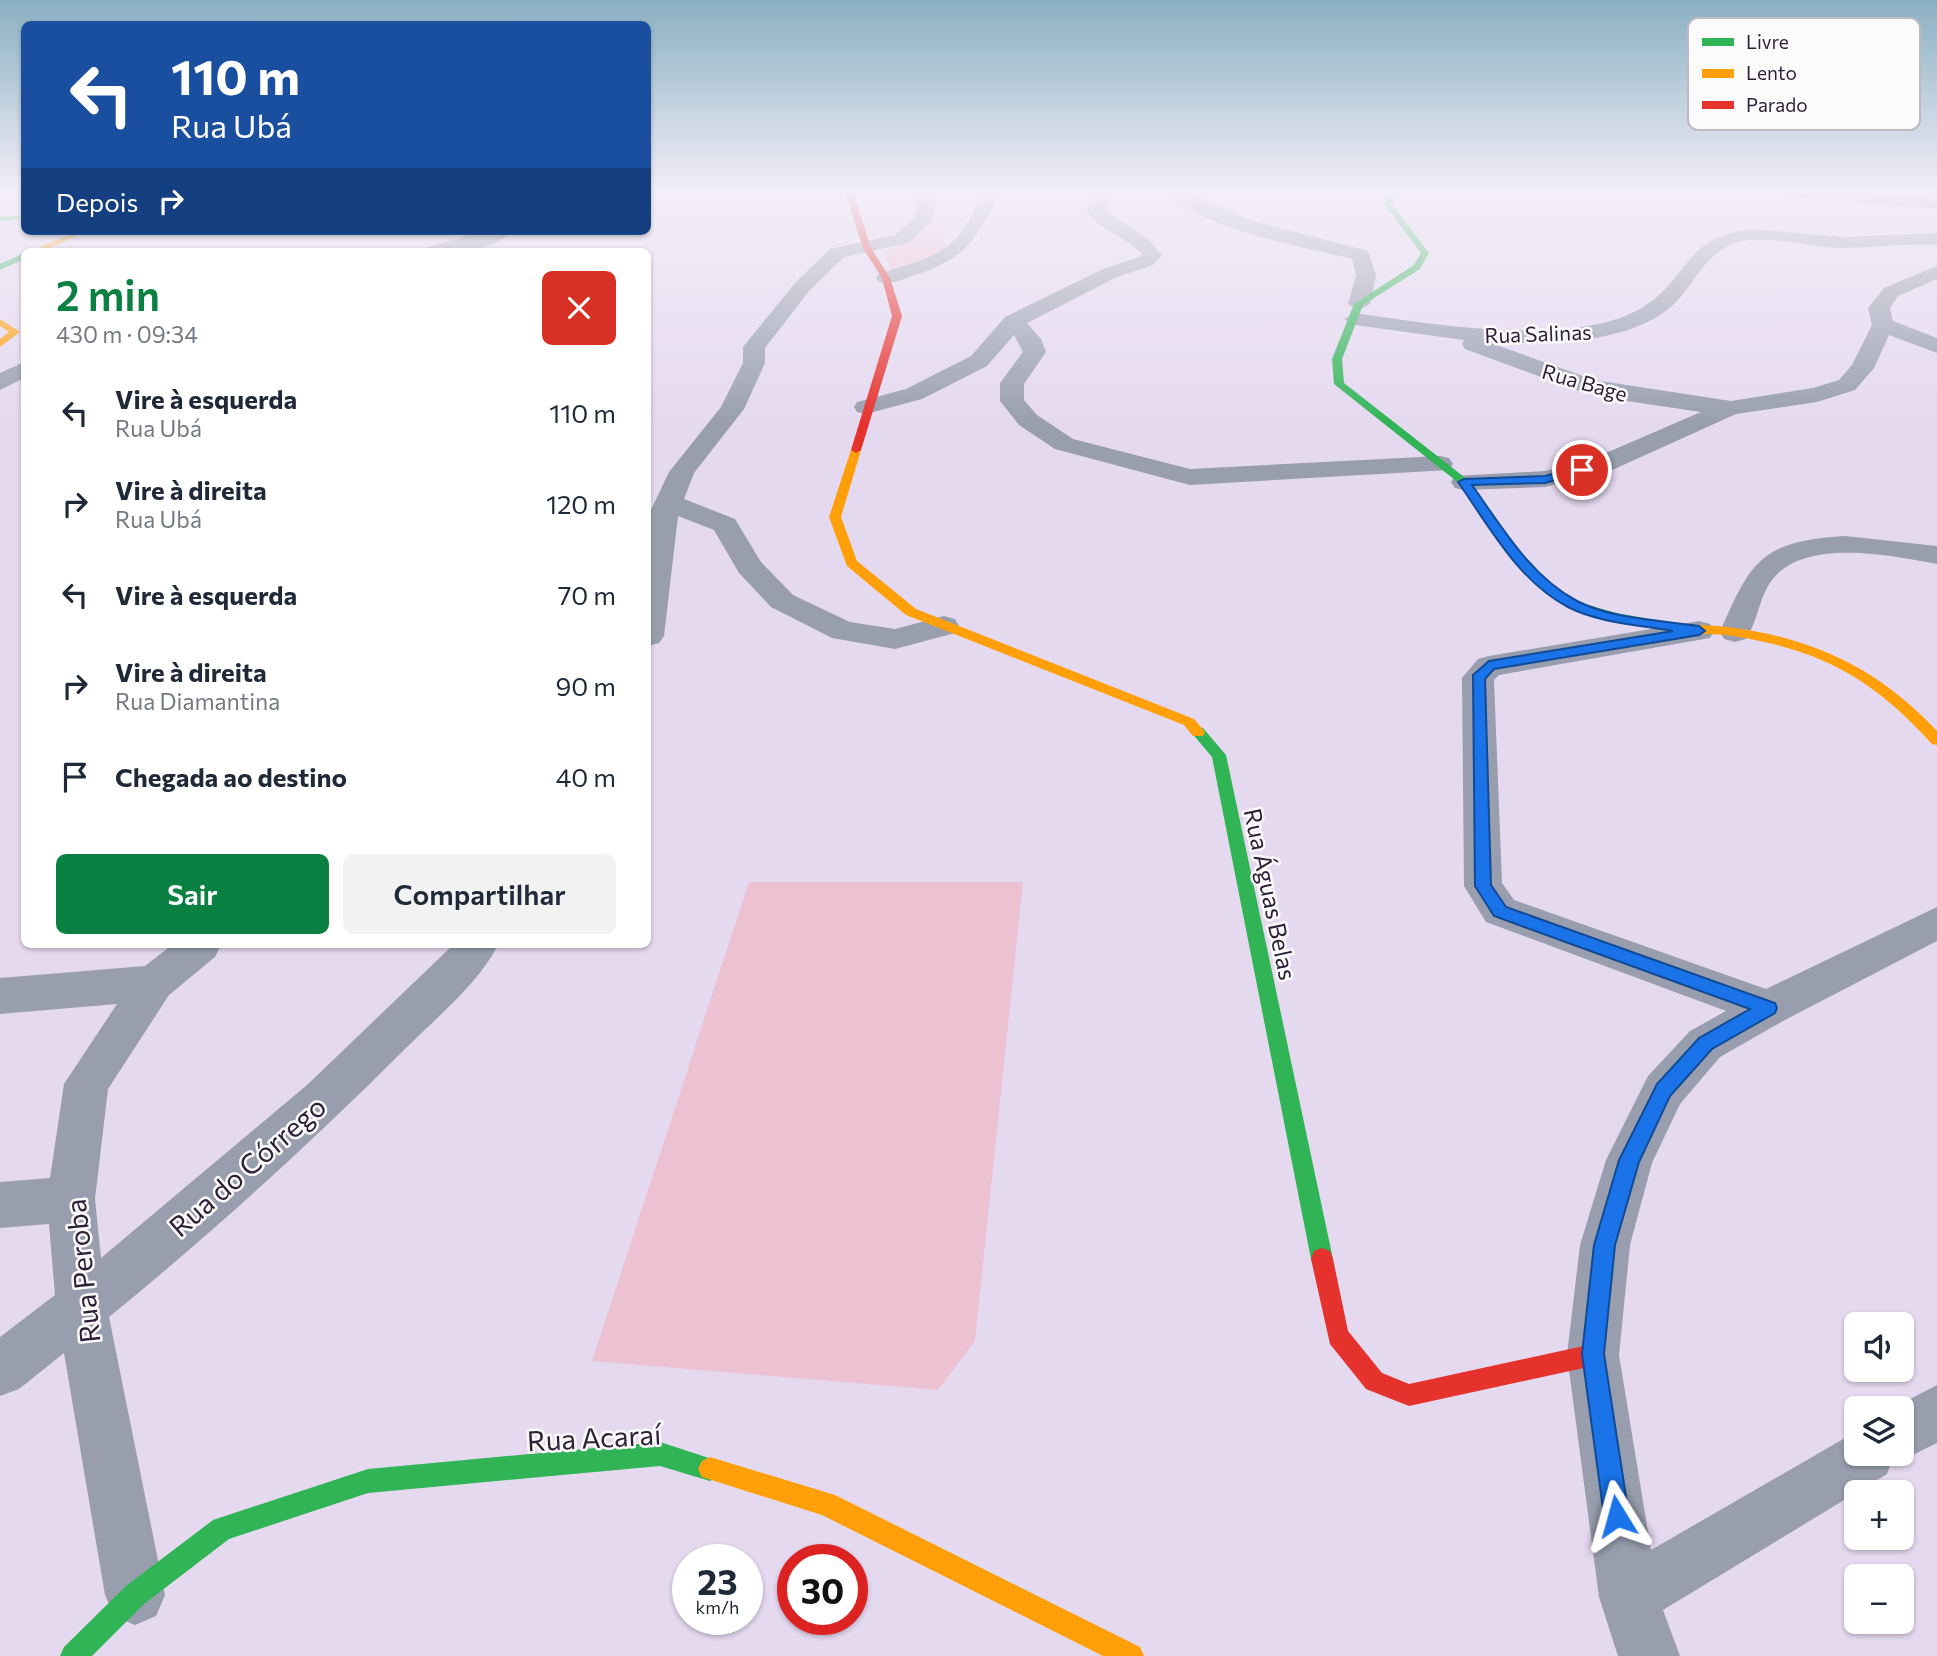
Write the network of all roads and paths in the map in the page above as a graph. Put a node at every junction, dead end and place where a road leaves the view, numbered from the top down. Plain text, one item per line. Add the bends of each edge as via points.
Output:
1 (819, 269) edge
2 (880, 269) edge
3 (912, 269) edge
4 (1121, 269) edge
5 (1365, 269) edge
6 (1415, 269) edge
7 (1691, 269) edge
8 (1937, 272) edge
9 (886, 278) junction
10 (1357, 311) junction
11 (1013, 322) junction
12 (0, 323) edge
13 (1883, 325) junction
14 (1445, 334) junction
15 (0, 344) edge
16 (1937, 346) edge
17 (21, 371) edge
18 (0, 383) edge
19 (866, 407) junction
20 (1730, 408) junction
21 (1440, 464) junction
22 (1464, 482) junction
23 (668, 502) junction
24 (1937, 555) edge
25 (651, 616) edge
26 (944, 626) junction
27 (1699, 631) junction
28 (1735, 632) junction
29 (1937, 740) edge
30 (1937, 923) edge
31 (197, 948) edge
32 (475, 948) edge
33 (154, 983) junction
34 (0, 996) edge
35 (1768, 1008) junction
36 (71, 1199) junction
37 (0, 1205) edge
38 (81, 1307) junction
39 (1593, 1354) junction
40 (0, 1370) edge
41 (1937, 1412) edge
42 (1914, 1426) edge
43 (1847, 1466) edge
44 (135, 1595) junction
45 (1629, 1597) junction
46 (73, 1656) edge
47 (1131, 1656) edge
48 (1649, 1656) edge

1 - 23 street via 754,347 754,363 732,409 682,472
2 - 9 street, Rua Águas Belas
3 - 9 street
4 - 11 street
5 - 10 street
6 - 10 street
7 - 14 street, Rua Salinas via 1678,290 1649,314 1607,330
8 - 13 street via 1891,292 1879,307
9 - 19 street, Rua Águas Belas via 897,316
10 - 14 street, Rua Salinas
10 - 21 street via 1337,359 1339,384
11 - 19 street via 979,361 914,394
11 - 21 street via 1036,349 1035,359 1012,383 1012,401 1028,421 1064,443 1190,477
12 - 15 street via 15,332
13 - 16 street
13 - 20 street via 1863,368 1847,385 1817,396
14 - 20 street, Rua Bage via 1606,391
17 - 18 street
19 - 26 street, Rua Águas Belas via 835,517 851,563 911,612
20 - 22 street via 1601,465 1545,479
21 - 22 street
22 - 27 street via 1522,564 1573,605
23 - 25 street
23 - 26 street via 724,525 749,567 782,601 843,631 895,639
24 - 28 street via 1877,545 1794,552 1762,573
26 - 39 street, Rua Águas Belas via 1189,722 1219,755 1338,1336 1374,1381 1409,1395
27 - 28 street
27 - 35 street via 1489,666 1478,678 1483,886 1500,911
28 - 29 street via 1803,646 1840,660 1880,683 1916,714
30 - 35 street
31 - 33 street, Rua Peroba
32 - 38 street, Rua do Córrego via 288,1135
33 - 34 street
33 - 36 street, Rua Peroba via 86,1084
35 - 39 street via 1705,1044 1664,1090 1629,1160 1605,1245
36 - 37 street
36 - 38 street, Rua Peroba
38 - 40 street, Rua do Córrego
38 - 44 street, Rua Peroba
39 - 45 street
41 - 42 street
43 - 45 street
44 - 46 street, Rua Acaraí
44 - 47 street, Rua Acaraí via 222,1529 368,1481 660,1454 826,1504
45 - 48 street

